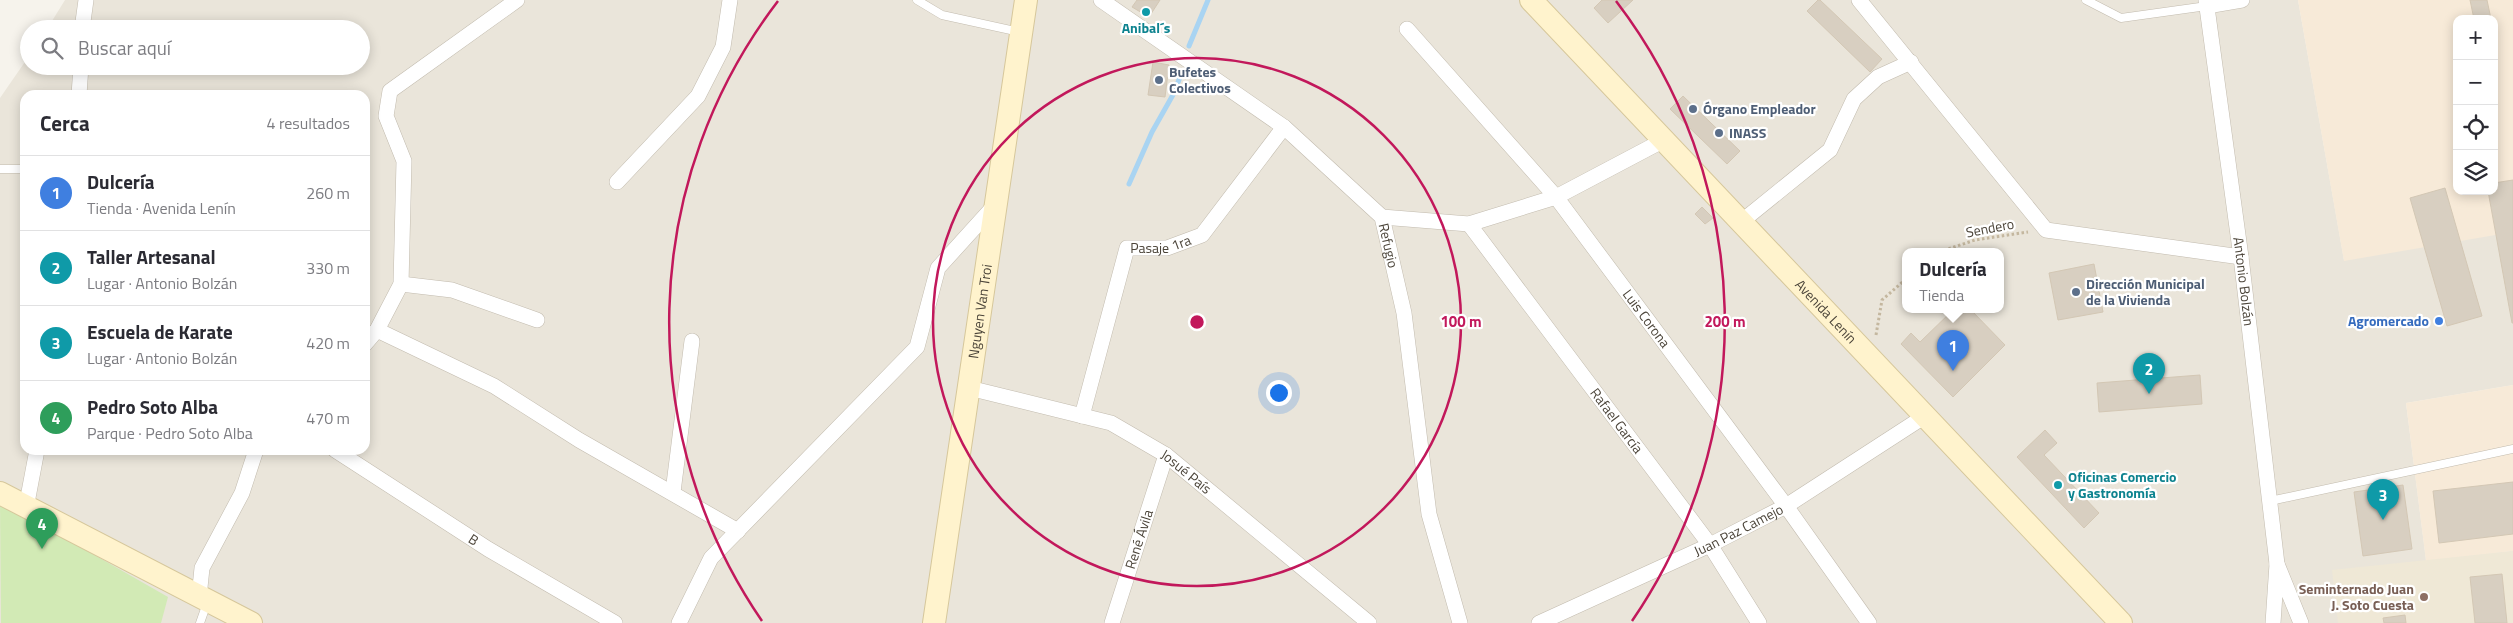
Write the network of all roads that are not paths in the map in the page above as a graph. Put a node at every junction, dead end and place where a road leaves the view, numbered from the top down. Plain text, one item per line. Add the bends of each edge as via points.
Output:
1 (86, 0) edge
2 (517, 0) edge
3 (730, 0) edge
4 (917, 0) edge
5 (1026, 0) edge
6 (1101, 0) edge
7 (1532, 0) edge
8 (1859, 0) edge
9 (2086, 0) edge
10 (2242, 0) edge
11 (2206, 3) edge
12 (83, 20) edge
13 (1407, 29) dead end
14 (1022, 33) junction
15 (1911, 62) junction
16 (80, 75) edge
17 (79, 90) edge
18 (1284, 127) junction
19 (1664, 140) junction
20 (0, 169) edge
21 (20, 169) edge
22 (617, 182) dead end
23 (1556, 197) junction
24 (996, 203) junction
25 (1382, 217) junction
26 (1741, 222) junction
27 (1469, 224) junction
28 (2241, 257) junction
29 (401, 284) junction
30 (537, 320) dead end
31 (377, 330) junction
32 (370, 338) edge
33 (692, 340) dead end
34 (969, 388) junction
35 (1082, 416) junction
36 (1925, 416) junction
37 (2513, 449) edge
38 (36, 455) edge
39 (254, 455) edge
40 (343, 455) edge
41 (1166, 455) junction
42 (673, 492) junction
43 (0, 493) edge
44 (2270, 501) junction
45 (1786, 506) junction
46 (26, 508) junction
47 (738, 531) junction
48 (1710, 544) junction
49 (2277, 564) junction
50 (204, 599) junction
51 (200, 623) edge
52 (251, 623) edge
53 (615, 623) edge
54 (679, 623) edge
55 (934, 623) edge
56 (1112, 623) edge
57 (1370, 623) edge
58 (1460, 623) edge
59 (1539, 623) edge
60 (1759, 623) edge
61 (1868, 623) edge
62 (2120, 623) edge
63 (2273, 623) edge
64 (2300, 623) edge

1 - 12 street
2 - 29 street via 390,91 386,116 404,161
3 - 22 street via 723,47 698,96
4 - 14 lane via 942,15
5 - 14 street, Nguyen Van Troi
6 - 18 street, Refugio
7 - 19 street, Avenida Lenín
8 - 15 street
9 - 11 lane via 2121,18
10 - 11 street
11 - 28 street, Antonio Bolzán
13 - 23 street, Luis Corona
14 - 24 street, Nguyen Van Troi
15 - 26 street via 1878,77 1854,99 1830,150
15 - 28 street via 2046,230
16 - 17 street
18 - 25 street, Refugio
18 - 35 street, Pasaje 1ra via 1202,235 1167,248 1127,248
19 - 23 street
19 - 26 street, Avenida Lenín
20 - 21 lane
23 - 27 street
23 - 45 street, Luis Corona
24 - 34 street, Nguyen Van Troi
24 - 47 street via 938,268 917,347
25 - 27 street
25 - 58 street, Refugio via 1404,313 1429,514
26 - 36 street, Avenida Lenín
27 - 48 street, Rafael García
28 - 44 street, Antonio Bolzán
29 - 30 street via 452,290
29 - 31 street
31 - 32 street
31 - 42 street via 494,386 579,440
33 - 42 street
34 - 35 street, Josué País
34 - 55 street, Nguyen Van Troi
35 - 41 street, Josué País via 1110,423
36 - 45 street, Juan Paz Camejo
36 - 62 street, Avenida Lenín
37 - 44 lane
38 - 46 street
39 - 50 street via 242,494 202,568
40 - 53 street, B via 488,550
41 - 56 street, René Ávila
41 - 57 street, Josué País
42 - 47 street
43 - 46 street
44 - 49 street, Antonio Bolzán
45 - 48 street, Juan Paz Camejo
45 - 61 street, Luis Corona
46 - 50 street
47 - 54 street via 711,558
48 - 59 street, Juan Paz Camejo
48 - 60 street, Rafael García
49 - 63 street, Antonio Bolzán
49 - 64 street, Antonio Bolzán
50 - 51 lane
50 - 52 street

